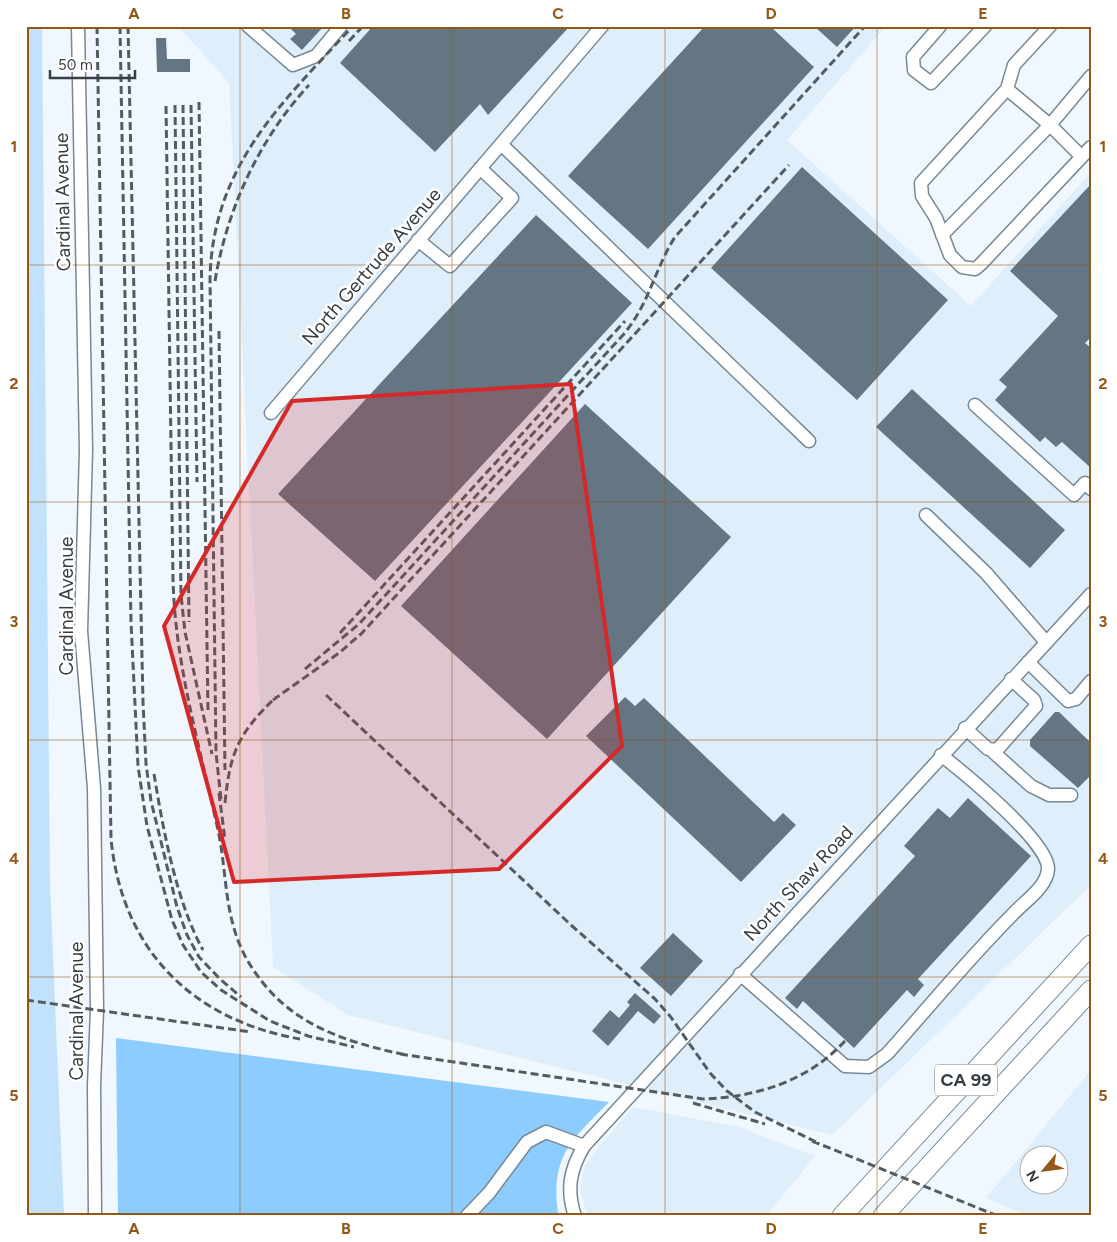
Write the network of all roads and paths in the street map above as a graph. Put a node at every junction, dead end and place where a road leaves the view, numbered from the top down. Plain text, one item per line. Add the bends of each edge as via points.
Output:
1 (78, 26) edge
2 (248, 26) edge
3 (341, 26) edge
4 (602, 26) edge
5 (940, 26) edge
6 (985, 26) edge
7 (1050, 26) edge
8 (1091, 76) edge
9 (1007, 89) junction
10 (1050, 125) junction
11 (501, 144) junction
12 (1091, 147) edge
13 (1081, 156) junction
14 (480, 168) junction
15 (942, 235) junction
16 (418, 240) junction
17 (975, 405) dead end
18 (270, 412) dead end
19 (809, 441) dead end
20 (1091, 489) edge
21 (926, 515) dead end
22 (1088, 602) edge
23 (1046, 642) junction
24 (1028, 662) junction
25 (1012, 679) junction
26 (1091, 681) edge
27 (966, 728) junction
28 (991, 750) junction
29 (940, 755) junction
30 (1070, 795) dead end
31 (1091, 945) edge
32 (740, 974) junction
33 (1091, 990) edge
34 (584, 1146) junction
35 (95, 1216) edge
36 (467, 1216) edge
37 (575, 1216) edge
38 (842, 1216) edge
39 (883, 1216) edge

1 - 35 street, Cardinal Avenue via 86,450 81,631 94,788
2 - 3 street via 293,65 316,56
4 - 11 street, North Gertrude Avenue
5 - 6 street via 913,57 914,70 931,83
7 - 9 street via 1014,65
8 - 10 street
9 - 10 street
9 - 15 street via 922,183 922,196
10 - 13 street
10 - 15 street
11 - 14 street, North Gertrude Avenue
11 - 19 street
12 - 13 street
13 - 15 street via 975,269 957,264
14 - 16 street, North Gertrude Avenue
14 - 16 street via 512,198 450,266
16 - 18 street, North Gertrude Avenue
17 - 20 street via 1074,495 1085,483
21 - 23 street via 986,573
22 - 23 street, North Shaw Road
23 - 24 street, North Shaw Road
24 - 25 street, North Shaw Road
24 - 26 street via 1068,701 1076,699
25 - 27 street, North Shaw Road
25 - 28 street via 1036,706 997,750
27 - 28 street
27 - 29 street, North Shaw Road
28 - 30 street via 1031,786 1050,795
29 - 32 street, North Shaw Road
29 - 32 street via 1023,828 1044,852 1048,868 1044,882 887,1054 869,1067 845,1066
31 - 38 highway, CA 99
32 - 34 street, North Shaw Road
33 - 39 highway, CA 99
34 - 36 street via 546,1132 527,1142 489,1193
34 - 37 street, North Shaw Road via 570,1179 570,1200

